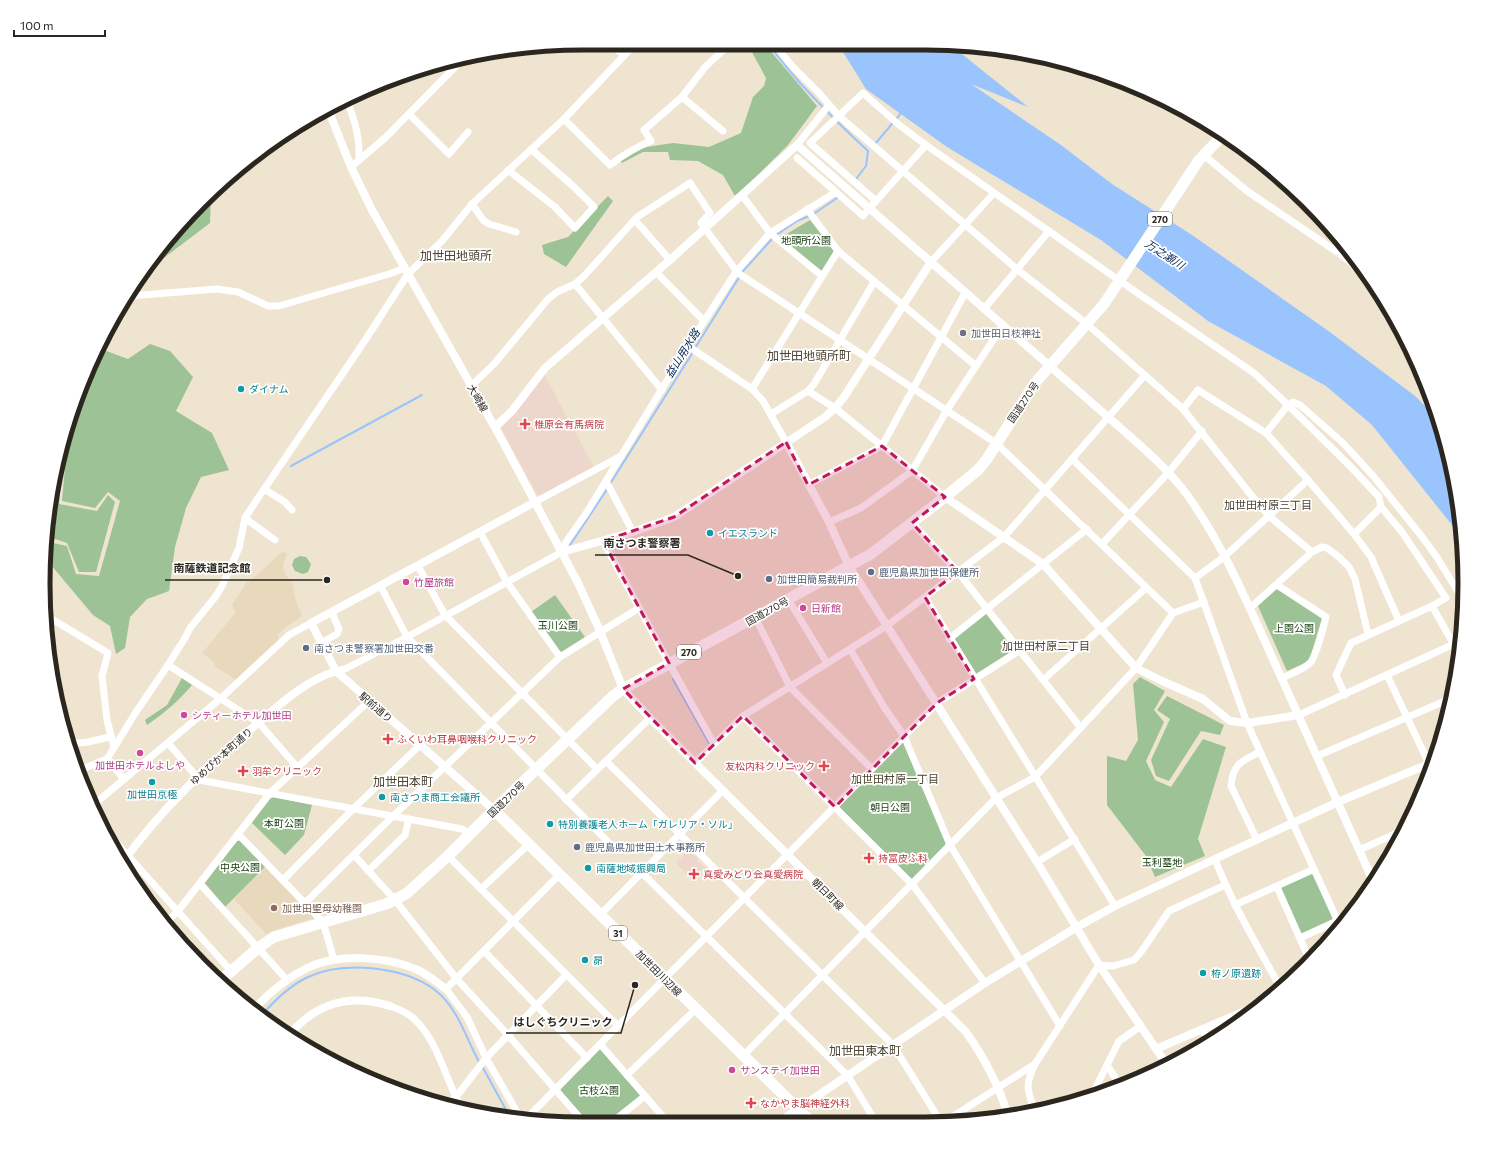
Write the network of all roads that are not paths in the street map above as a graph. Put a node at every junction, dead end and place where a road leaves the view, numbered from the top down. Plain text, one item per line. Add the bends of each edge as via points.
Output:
1 (618, 50) edge
2 (630, 50) edge
3 (724, 50) edge
4 (778, 50) edge
5 (624, 56) junction
6 (456, 65) edge
7 (682, 97) junction
8 (348, 105) edge
9 (826, 109) junction
10 (330, 114) edge
11 (409, 114) junction
12 (564, 118) junction
13 (836, 119) junction
14 (723, 131) dead end
15 (468, 132) dead end
16 (1220, 139) edge
17 (797, 145) junction
18 (926, 145) junction
19 (532, 150) junction
20 (797, 158) dead end
21 (1201, 158) junction
22 (359, 159) junction
23 (351, 166) junction
24 (508, 170) junction
25 (903, 172) junction
26 (836, 192) junction
27 (994, 193) junction
28 (742, 195) junction
29 (876, 201) junction
30 (472, 204) junction
31 (869, 208) junction
32 (810, 213) junction
33 (635, 220) junction
34 (964, 225) junction
35 (706, 228) junction
36 (1049, 231) junction
37 (516, 232) dead end
38 (774, 236) junction
39 (838, 251) junction
40 (670, 260) junction
41 (931, 262) junction
42 (1350, 262) edge
43 (1018, 270) junction
44 (406, 271) junction
45 (656, 272) junction
46 (737, 273) junction
47 (822, 276) junction
48 (1121, 280) junction
49 (874, 282) junction
50 (575, 284) junction
51 (965, 293) junction
52 (135, 295) edge
53 (902, 306) junction
54 (984, 309) junction
55 (799, 314) junction
56 (603, 319) junction
57 (704, 321) junction
58 (1087, 324) junction
59 (1003, 325) junction
60 (942, 337) junction
61 (840, 341) junction
62 (688, 346) junction
63 (868, 359) junction
64 (1050, 365) junction
65 (976, 366) junction
66 (1145, 375) junction
67 (471, 386) junction
68 (912, 388) junction
69 (752, 389) junction
70 (662, 390) junction
71 (808, 391) junction
72 (1288, 405) junction
73 (835, 408) junction
74 (1183, 409) junction
75 (947, 410) junction
76 (771, 414) junction
77 (1108, 417) junction
78 (495, 427) junction
79 (1202, 431) junction
80 (1266, 433) junction
81 (786, 442) junction
82 (996, 443) junction
83 (882, 446) junction
84 (621, 456) junction
85 (1072, 459) junction
86 (912, 471) junction
87 (1168, 473) junction
88 (1308, 480) junction
89 (606, 481) junction
90 (808, 485) junction
91 (264, 489) junction
92 (1044, 490) junction
93 (945, 498) junction
94 (535, 502) junction
95 (1381, 507) junction
96 (292, 510) dead end
97 (1130, 514) junction
98 (1269, 516) junction
99 (245, 518) junction
100 (829, 522) junction
101 (912, 523) junction
102 (1086, 530) junction
103 (480, 532) junction
104 (633, 532) junction
105 (1354, 534) junction
106 (1004, 537) junction
107 (275, 540) dead end
108 (603, 541) junction
109 (1102, 544) junction
110 (562, 552) junction
111 (1312, 552) junction
112 (1224, 556) junction
113 (1043, 564) junction
114 (418, 566) junction
115 (849, 566) junction
116 (958, 572) junction
117 (1196, 578) junction
118 (506, 582) junction
119 (1277, 585) junction
120 (381, 587) junction
121 (1146, 588) junction
122 (1458, 591) edge
123 (925, 597) junction
124 (788, 599) junction
125 (1204, 602) junction
126 (1432, 606) junction
127 (639, 608) junction
128 (1250, 608) junction
129 (987, 609) junction
130 (332, 613) junction
131 (1173, 613) junction
132 (445, 615) junction
133 (755, 617) junction
134 (51, 618) edge
135 (1399, 621) junction
136 (311, 623) junction
137 (888, 625) junction
138 (1101, 628) junction
139 (600, 632) junction
140 (1368, 634) junction
141 (407, 637) junction
142 (949, 639) junction
143 (321, 643) junction
144 (1454, 644) joint
145 (850, 649) junction
146 (1019, 651) junction
147 (560, 657) junction
148 (669, 663) junction
149 (827, 663) junction
150 (168, 665) junction
151 (1136, 668) junction
152 (336, 671) junction
153 (1387, 675) junction
154 (1282, 678) junction
155 (974, 679) junction
156 (1043, 680) junction
157 (790, 687) junction
158 (623, 689) junction
159 (522, 692) junction
160 (1345, 695) junction
161 (220, 699) junction
162 (369, 701) junction
163 (1445, 701) edge
164 (937, 703) junction
165 (1299, 715) junction
166 (743, 716) junction
167 (650, 718) junction
168 (1406, 718) junction
169 (259, 723) junction
170 (490, 723) junction
171 (1247, 723) junction
172 (1080, 728) junction
173 (904, 736) junction
174 (110, 737) junction
175 (568, 740) junction
176 (74, 743) edge
177 (168, 743) junction
178 (714, 744) junction
179 (420, 745) junction
180 (114, 747) junction
181 (1260, 752) junction
182 (1317, 756) junction
183 (107, 759) junction
184 (1428, 759) edge
185 (606, 761) junction
186 (695, 763) junction
187 (1426, 766) edge
188 (297, 767) junction
189 (445, 767) junction
190 (83, 769) edge
191 (597, 769) junction
192 (872, 769) junction
193 (536, 770) junction
194 (1036, 777) junction
195 (195, 778) junction
196 (124, 779) junction
197 (722, 790) junction
198 (270, 793) junction
199 (996, 798) junction
200 (566, 800) junction
201 (97, 802) edge
202 (1338, 802) junction
203 (835, 807) junction
204 (353, 809) junction
205 (494, 810) junction
206 (393, 816) junction
207 (409, 819) junction
208 (1294, 824) junction
209 (238, 834) junction
210 (470, 834) junction
211 (680, 834) junction
212 (1395, 834) edge
213 (1074, 839) junction
214 (1257, 840) junction
215 (118, 844) edge
216 (529, 844) junction
217 (950, 845) junction
218 (615, 849) dead end
219 (1359, 850) junction
220 (788, 854) junction
221 (128, 855) junction
222 (354, 855) junction
223 (448, 856) junction
224 (126, 858) edge
225 (1215, 859) junction
226 (1037, 862) junction
227 (1314, 869) junction
228 (368, 871) junction
229 (642, 873) junction
230 (559, 875) junction
231 (1371, 876) edge
232 (283, 880) junction
233 (200, 884) junction
234 (912, 884) junction
235 (1225, 886) junction
236 (1277, 887) junction
237 (481, 889) junction
238 (745, 898) junction
239 (395, 900) junction
240 (305, 903) junction
241 (1235, 905) junction
242 (1115, 906) junction
243 (178, 912) junction
244 (600, 914) junction
245 (169, 919) edge
246 (512, 921) junction
247 (1337, 921) edge
248 (323, 922) junction
249 (1335, 924) edge
250 (1076, 927) junction
251 (865, 931) junction
252 (707, 938) junction
253 (1300, 938) junction
254 (258, 948) junction
255 (484, 951) junction
256 (1307, 955) edge
257 (334, 960) junction
258 (1020, 960) junction
259 (1099, 965) junction
260 (232, 972) junction
261 (823, 974) junction
262 (566, 975) junction
263 (224, 978) edge
264 (456, 978) junction
265 (665, 979) junction
266 (287, 980) junction
267 (985, 983) junction
268 (1278, 983) edge
269 (446, 989) junction
270 (257, 1006) edge
271 (390, 1006) joint
272 (536, 1006) junction
273 (696, 1009) junction
274 (945, 1010) junction
275 (785, 1013) junction
276 (1240, 1013) edge
277 (618, 1026) junction
278 (1060, 1026) junction
279 (1141, 1026) junction
280 (1202, 1030) junction
281 (293, 1031) edge
282 (508, 1035) junction
283 (1206, 1036) edge
284 (600, 1044) junction
285 (893, 1045) junction
286 (1156, 1048) junction
287 (743, 1056) junction
288 (587, 1058) junction
289 (485, 1059) junction
290 (1164, 1060) edge
291 (1035, 1064) junction
292 (1107, 1065) junction
293 (627, 1075) junction
294 (848, 1076) junction
295 (1118, 1080) edge
296 (999, 1088) junction
297 (1095, 1089) edge
298 (555, 1090) junction
299 (645, 1096) junction
300 (456, 1097) junction
301 (451, 1100) edge
302 (459, 1102) edge
303 (1033, 1106) edge
304 (797, 1109) junction
305 (1006, 1110) edge
306 (517, 1112) edge
307 (531, 1114) edge
308 (962, 1116) edge
309 (579, 1117) edge
310 (619, 1117) edge
311 (664, 1117) edge
312 (785, 1117) edge
313 (806, 1117) edge
314 (873, 1117) edge
315 (938, 1117) edge

1 - 5 street
2 - 5 street
3 - 7 street via 705,67
4 - 9 street via 792,68 819,93
5 - 12 street
6 - 11 street
7 - 12 street via 644,130 651,141 610,165
7 - 14 street
8 - 22 street via 356,127
9 - 13 street
9 - 17 street
10 - 23 street, 大崎線
11 - 15 street via 449,154
11 - 22 street
12 - 19 street
13 - 18 street via 862,93
13 - 25 street via 869,142
13 - 29 street via 810,143
16 - 21 main road, 国道270号 / 270
17 - 28 street
17 - 31 street
18 - 25 street
18 - 27 street
19 - 24 street
19 - 24 street via 594,207 575,228 555,207
20 - 26 street
21 - 42 street
21 - 48 main road, 国道270号 / 270
22 - 23 street
23 - 44 street, 大崎線
24 - 30 street
25 - 29 street
25 - 34 street
26 - 31 street via 863,216
26 - 32 street
27 - 34 street
27 - 36 street
28 - 35 street
28 - 38 street
29 - 31 street
30 - 37 street via 489,224
30 - 44 street via 442,241
31 - 41 street
32 - 38 street
32 - 39 street
33 - 35 street via 647,209 690,182 710,213 701,223
33 - 40 street
33 - 50 street
34 - 41 street
34 - 43 street
35 - 40 street
35 - 46 street
36 - 43 street
36 - 48 street
38 - 46 street
38 - 47 street
39 - 47 street
39 - 49 street
40 - 45 street
41 - 51 street
41 - 53 street
43 - 54 street
43 - 58 street
44 - 52 street via 278,306 268,306 225,289 208,288
44 - 67 street, 大崎線
44 - 91 street via 362,345
45 - 56 street
45 - 57 street
46 - 55 street
46 - 57 street
47 - 55 street
48 - 58 main road, 国道270号 / 270
48 - 72 street via 1254,373
49 - 53 street
49 - 61 street
50 - 56 street
50 - 67 street via 548,299 494,364
51 - 54 street
51 - 60 street
53 - 60 street
53 - 63 street
54 - 59 street
55 - 61 street
55 - 69 street
56 - 70 street
56 - 78 street via 545,368 512,411
57 - 62 street
58 - 64 main road, 国道270号 / 270
58 - 66 street
59 - 64 street
59 - 65 street
60 - 65 street
60 - 68 street
61 - 63 street
61 - 71 street
62 - 69 street
62 - 70 street
63 - 68 street
63 - 73 street
64 - 77 street
64 - 82 main road, 国道270号 / 270 via 1035,383
65 - 75 street
66 - 74 street
66 - 77 street
67 - 78 street, 大崎線
68 - 75 street
68 - 83 street
69 - 76 street
70 - 84 street
71 - 73 street
71 - 76 street
72 - 80 street
72 - 95 street via 1379,496
72 - 122 street via 1293,402 1300,405 1354,454 1423,538
73 - 81 street
73 - 83 street
74 - 79 street
74 - 80 street via 1198,390
75 - 82 street
75 - 86 street
76 - 81 street
77 - 85 street
77 - 87 street
78 - 94 street, 大崎線
79 - 87 street
79 - 98 street
80 - 88 street
81 - 90 street
81 - 104 street via 674,517
82 - 92 street
82 - 93 main road, 国道270号 / 270 via 978,470
83 - 86 street
83 - 90 street
84 - 89 street
84 - 94 street
85 - 92 street
85 - 97 street
86 - 93 street
86 - 100 street via 861,508
87 - 97 street
87 - 112 street via 1202,516
88 - 98 street
88 - 105 street
89 - 104 street
89 - 110 street
90 - 100 street
91 - 96 street via 285,502
91 - 99 street
92 - 102 street
92 - 106 street
93 - 101 main road, 国道270号 / 270
93 - 106 street
94 - 103 street
94 - 110 street, 大崎線
95 - 105 street
95 - 126 street via 1402,532 1446,598
97 - 109 street
97 - 117 street
98 - 111 street
98 - 112 street
99 - 107 street
99 - 150 street via 239,548 222,586 190,628
100 - 115 street
101 - 115 main road, 国道270号 / 270 via 871,554
101 - 116 street
102 - 109 street
102 - 113 street
103 - 114 street
103 - 118 street
104 - 108 street
105 - 135 street via 1371,557
106 - 113 street
106 - 116 street
108 - 110 street
108 - 127 street
109 - 121 street
110 - 118 street
110 - 139 street, 大崎線
111 - 119 street
111 - 140 street via 1322,547 1328,548 1349,567 1356,579
112 - 117 street
112 - 128 street
113 - 129 street
113 - 138 street
114 - 120 street
114 - 132 street
115 - 124 main road, 国道270号 / 270
115 - 137 street
116 - 123 street
116 - 129 street
117 - 125 street
118 - 132 street
118 - 147 street
119 - 128 street
119 - 154 street via 1326,617 1311,662
120 - 130 street
120 - 141 street
121 - 131 street
121 - 138 street
123 - 137 street
123 - 142 street
124 - 133 main road, 国道270号 / 270
124 - 149 street
125 - 131 street
125 - 171 street
126 - 135 street
126 - 144 street
127 - 139 street
127 - 148 street
128 - 154 street
129 - 142 street
129 - 146 street
130 - 136 street
130 - 143 street via 339,629 337,634
131 - 151 street
132 - 141 street
132 - 159 street
133 - 148 main road, 国道270号 / 270
133 - 157 street
134 - 174 street via 108,653 102,676
135 - 140 street
136 - 143 street, 駅前通り
136 - 161 street via 289,635
137 - 145 street
137 - 164 street
138 - 151 street
138 - 156 street
139 - 147 street
139 - 158 street, 大崎線
140 - 160 street via 1351,642 1336,675
141 - 152 street via 345,669
141 - 170 street
142 - 155 street
143 - 152 street, 駅前通り
144 - 153 street
145 - 149 street
145 - 173 street
146 - 155 street
146 - 156 street
147 - 159 street
148 - 158 main road, 国道270号 / 270
148 - 178 street
149 - 157 street
150 - 161 street
150 - 180 street
151 - 171 street via 1203,699 1230,721
151 - 172 street
152 - 162 street, 駅前通り
152 - 169 street, ゆめぴか本町通り via 304,686
153 - 160 street
153 - 168 street
154 - 165 street
155 - 164 street
155 - 194 street
156 - 172 street
157 - 166 street
157 - 192 street
158 - 167 street, 朝日町線
158 - 175 main road, 国道270号 / 270
159 - 170 street
159 - 175 street
160 - 165 street
161 - 169 street
161 - 177 street
162 - 179 street, 駅前通り
162 - 188 street
163 - 168 street
164 - 173 street
164 - 199 street
165 - 171 street
165 - 182 street
166 - 178 street
166 - 203 street
167 - 185 street
167 - 186 street, 朝日町線
168 - 182 street
168 - 184 street
169 - 188 street
169 - 195 street, ゆめぴか本町通り
170 - 189 street
170 - 193 street
171 - 181 street
172 - 194 street
173 - 192 street
173 - 217 street
174 - 176 street
174 - 180 street
175 - 191 street
175 - 193 main road, 国道270号 / 270
177 - 195 street
177 - 196 street
178 - 186 street
179 - 189 street, 駅前通り
179 - 204 street
180 - 183 street
181 - 208 street
181 - 214 street via 1239,762 1231,786
182 - 202 street
183 - 190 street
183 - 196 street
185 - 191 street
185 - 211 street
186 - 197 street, 朝日町線
187 - 202 street
188 - 198 street
189 - 205 street, 駅前通り
189 - 206 street
191 - 200 street
192 - 203 street
193 - 200 street
193 - 205 main road, 国道270号 / 270
194 - 199 street
194 - 213 street
195 - 198 street
195 - 221 street, ゆめぴか本町通り via 160,815
196 - 201 street
197 - 211 street
197 - 220 street, 朝日町線
198 - 204 street
198 - 209 street
199 - 217 street
199 - 226 street
200 - 218 street
202 - 208 street
202 - 219 street
203 - 220 street
203 - 234 street
204 - 206 street
204 - 232 street
205 - 210 main road, 国道270号 / 270
205 - 216 main road, 加世田川辺線 / 31
206 - 207 street
206 - 222 street
207 - 210 street via 462,829
207 - 228 street via 405,835
208 - 214 street
208 - 227 street
209 - 232 street
209 - 233 street
210 - 223 main road, 国道270号 / 270
211 - 229 street
211 - 238 street
212 - 219 street
213 - 226 street
213 - 242 street
214 - 225 street
215 - 221 street
216 - 230 main road, 加世田川辺線 / 31
216 - 237 street
217 - 234 street
217 - 258 street
219 - 231 street
220 - 238 street
220 - 251 street, 朝日町線
221 - 224 street, ゆめぴか本町通り
221 - 243 street
222 - 228 street
222 - 240 street
223 - 237 street
223 - 239 main road, 国道270号 / 270 via 416,886
225 - 235 street
225 - 242 street
226 - 250 street
227 - 236 street
227 - 247 street
228 - 239 street
229 - 244 street
229 - 252 street
230 - 244 main road, 加世田川辺線 / 31
230 - 246 street
232 - 240 street
233 - 243 street
233 - 254 street
234 - 251 street
234 - 267 street
235 - 241 street
235 - 259 street via 1169,910 1134,960 1113,966
236 - 241 street
236 - 253 street
237 - 246 street
238 - 252 street
238 - 261 street
239 - 248 main road, 国道270号 / 270
239 - 264 street
240 - 248 street
241 - 268 street
242 - 250 street
243 - 245 street
243 - 260 street
244 - 265 main road, 加世田川辺線 / 31
246 - 255 street
246 - 262 street
248 - 254 main road, 国道270号 / 270 via 274,937
248 - 257 street
249 - 253 street
250 - 258 street
250 - 259 street
251 - 261 street
251 - 274 street, 朝日町線
252 - 265 street
252 - 275 street
253 - 256 street
254 - 260 main road, 国道270号 / 270
254 - 266 street
255 - 264 street
255 - 272 street
257 - 266 street via 308,968
257 - 269 street via 370,959 402,965 418,970
258 - 267 street
258 - 278 street
259 - 278 street
259 - 279 street
260 - 263 main road, 国道270号 / 270
261 - 275 street
261 - 285 street
262 - 272 street
262 - 277 street
264 - 269 street
264 - 282 street
265 - 273 main road, 加世田川辺線 / 31
265 - 277 street
266 - 270 street
267 - 274 street
269 - 289 street via 467,1017
271 - 281 street via 355,1000 334,1003 316,1011
271 - 300 street via 411,1016 428,1035
272 - 282 street
272 - 288 street
273 - 287 main road, 加世田川辺線 / 31
273 - 293 street
274 - 285 street
274 - 296 street, 朝日町線 via 981,1052
275 - 287 street
275 - 294 street
276 - 280 street
277 - 284 street
278 - 291 street
279 - 286 street
279 - 292 street via 1119,1041
280 - 283 street
280 - 286 street
282 - 289 street
282 - 298 street
284 - 288 street
284 - 293 street
285 - 294 street
285 - 315 street
286 - 290 street
287 - 304 main road, 加世田川辺線 / 31
288 - 298 street
289 - 300 street
289 - 306 street
291 - 296 street
291 - 303 street via 1028,1078 1027,1087
292 - 295 street
292 - 297 street
293 - 299 street
294 - 304 street
294 - 314 street
296 - 305 street, 朝日町線
296 - 308 street
298 - 307 street
298 - 309 street
299 - 310 street
299 - 311 street
300 - 301 street
300 - 302 street
304 - 312 street
304 - 313 main road, 加世田川辺線 / 31

